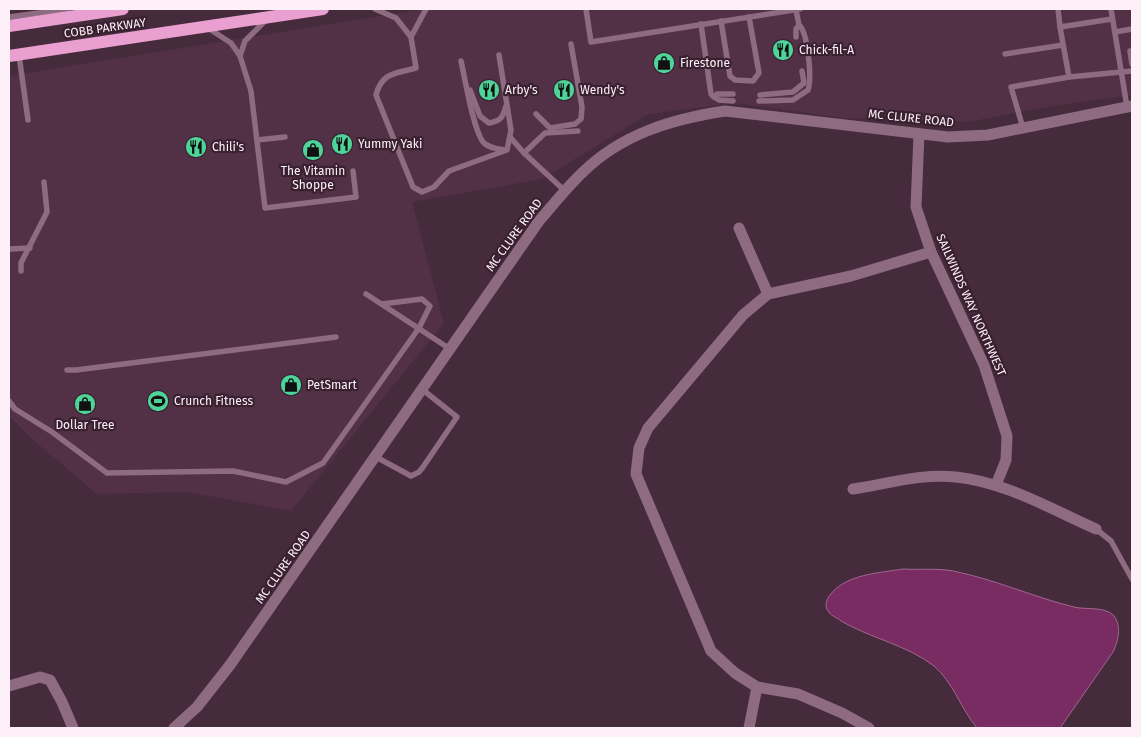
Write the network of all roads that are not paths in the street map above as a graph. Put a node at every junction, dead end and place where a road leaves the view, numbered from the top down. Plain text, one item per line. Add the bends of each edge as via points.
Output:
1 (68, 9) edge
2 (124, 9) edge
3 (324, 9) edge
4 (375, 9) edge
5 (426, 9) edge
6 (798, 9) edge
7 (1058, 9) edge
8 (1111, 9) edge
9 (587, 10) edge
10 (9, 16) edge
11 (749, 16) junction
12 (270, 17) junction
13 (1112, 18) junction
14 (721, 21) junction
15 (702, 24) junction
16 (798, 25) junction
17 (9, 26) edge
18 (207, 27) junction
19 (1060, 27) junction
20 (1132, 29) edge
21 (1115, 32) junction
22 (411, 37) junction
23 (796, 37) dead end
24 (571, 44) dead end
25 (1063, 45) junction
26 (1130, 51) dead end
27 (1005, 54) dead end
28 (499, 55) dead end
29 (14, 56) edge
30 (240, 56) junction
31 (461, 61) dead end
32 (1132, 64) edge
33 (802, 71) dead end
34 (1132, 71) edge
35 (1122, 73) junction
36 (1069, 77) junction
37 (466, 84) junction
38 (733, 98) dead end
39 (507, 103) junction
40 (1130, 106) edge
41 (536, 114) dead end
42 (28, 120) dead end
43 (1023, 128) junction
44 (578, 131) dead end
45 (919, 134) junction
46 (510, 136) junction
47 (285, 137) dead end
48 (257, 140) junction
49 (507, 150) junction
50 (524, 153) junction
51 (353, 171) dead end
52 (44, 182) dead end
53 (565, 191) junction
54 (739, 228) dead end
55 (30, 248) junction
56 (9, 249) edge
57 (931, 252) junction
58 (21, 271) dead end
59 (366, 294) dead end
60 (768, 294) junction
61 (382, 304) junction
62 (419, 328) junction
63 (336, 338) dead end
64 (450, 350) junction
65 (66, 370) dead end
66 (422, 390) junction
67 (9, 401) edge
68 (376, 457) junction
69 (996, 485) junction
70 (853, 489) dead end
71 (1096, 529) joint
72 (1132, 579) edge
73 (9, 686) edge
74 (757, 687) junction
75 (72, 728) edge
76 (174, 728) edge
77 (749, 728) edge
78 (869, 728) edge

1 - 10 lane
2 - 17 main road, COBB PARKWAY
3 - 12 main road, COBB PARKWAY
4 - 22 lane via 396,18
5 - 22 lane
6 - 11 lane
6 - 16 lane
7 - 19 lane
8 - 13 lane
9 - 15 lane via 591,42
11 - 14 lane
11 - 14 lane via 759,72 753,80 734,80 730,76
12 - 18 main road, COBB PARKWAY
12 - 30 lane via 245,41
13 - 19 lane
13 - 21 lane
14 - 15 lane
15 - 38 lane via 708,87 714,97 717,94
16 - 23 lane
16 - 33 lane via 804,35 810,73 808,90 793,100 759,98 793,92 804,83
18 - 29 main road, COBB PARKWAY
18 - 30 lane via 231,43
19 - 25 lane
20 - 21 lane
21 - 35 lane
22 - 49 lane via 416,68 387,76 379,82 376,95 413,187 427,191 449,171
24 - 41 lane via 582,107 581,119 575,124 550,128
25 - 27 lane
25 - 36 lane
26 - 32 lane
28 - 39 lane
29 - 42 lane
30 - 48 lane via 251,91
31 - 37 lane
34 - 35 lane
35 - 36 lane
35 - 40 lane
36 - 43 lane via 1011,87
37 - 39 lane via 480,116 489,123 498,122 504,116
37 - 49 lane via 483,142 495,149
39 - 46 lane
40 - 43 street, MC CLURE ROAD
43 - 45 street, MC CLURE ROAD via 968,136
44 - 50 lane via 545,133
45 - 53 street, MC CLURE ROAD via 725,111 691,116 655,127 621,143 583,172
45 - 57 street, SAILWINDS WAY NORTHWEST via 916,207
46 - 49 lane
46 - 50 lane
47 - 48 lane
48 - 51 lane via 265,208 356,197
50 - 53 lane
52 - 55 lane via 47,212
53 - 64 street, MC CLURE ROAD via 539,221
54 - 60 street
55 - 56 lane
55 - 58 lane via 21,263
57 - 60 street via 851,276
57 - 69 street, SAILWINDS WAY NORTHWEST via 984,364 1007,436 1006,460
59 - 61 lane
60 - 74 street via 744,315 648,428 639,448 636,474 711,651 735,673
61 - 62 lane
61 - 62 lane via 422,299 430,306
62 - 64 lane
62 - 67 lane via 323,463 286,482 233,471 107,473 15,409
63 - 65 lane
64 - 66 street, MC CLURE ROAD
66 - 68 street, MC CLURE ROAD
66 - 68 lane via 457,417 423,467 411,476
68 - 76 street, MC CLURE ROAD via 230,665 197,707
69 - 70 street via 955,477 924,477
69 - 71 street
71 - 72 lane via 1112,541
73 - 75 street via 40,678 50,680
74 - 77 street
74 - 78 street via 798,694

